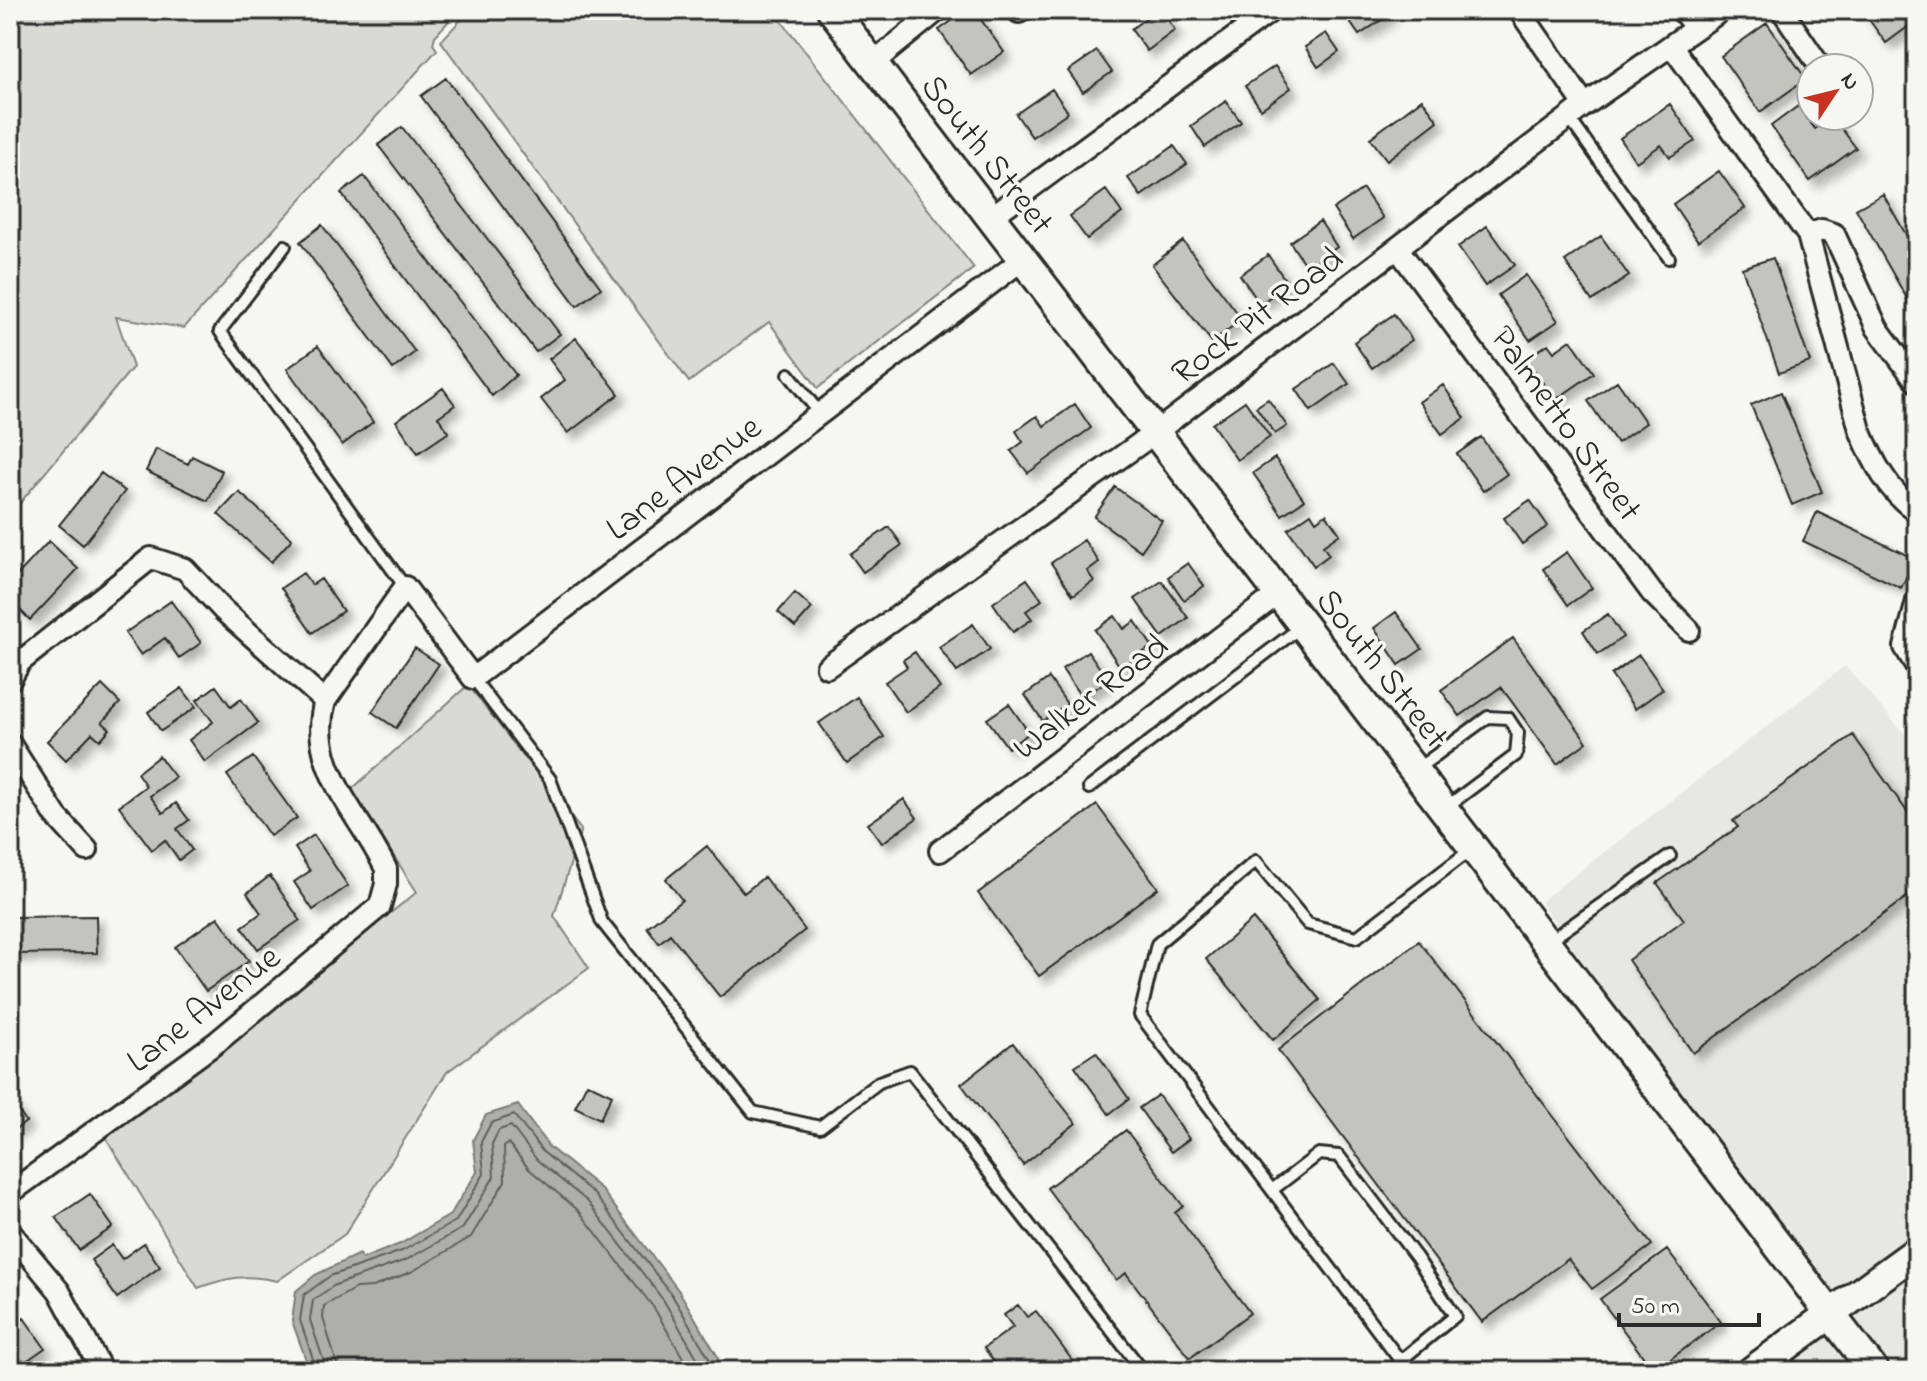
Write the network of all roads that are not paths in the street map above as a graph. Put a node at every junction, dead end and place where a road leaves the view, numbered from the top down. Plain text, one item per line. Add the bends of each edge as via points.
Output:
1 (832, 10) edge
2 (938, 10) edge
3 (1272, 10) edge
4 (1519, 10) edge
5 (1675, 10) edge
6 (1722, 10) edge
7 (1782, 10) edge
8 (1692, 31) junction
9 (1671, 45) junction
10 (1810, 52) edge
11 (873, 63) junction
12 (1577, 112) junction
13 (991, 217) junction
14 (1808, 235) junction
15 (285, 246) dead end
16 (1398, 249) junction
17 (1669, 258) dead end
18 (1023, 259) junction
19 (789, 374) dead end
20 (1917, 382) edge
21 (820, 414) junction
22 (1156, 432) junction
23 (1917, 511) edge
24 (405, 587) junction
25 (1279, 593) junction
26 (1917, 601) edge
27 (1304, 625) junction
28 (1689, 630) dead end
29 (827, 667) dead end
30 (1917, 667) edge
31 (473, 678) junction
32 (10, 680) edge
33 (325, 701) junction
34 (10, 744) edge
35 (1416, 771) junction
36 (1089, 788) dead end
37 (1445, 809) junction
38 (1474, 847) junction
39 (87, 850) dead end
40 (940, 851) dead end
41 (1670, 856) dead end
42 (1548, 943) junction
43 (1272, 1190) junction
44 (10, 1193) edge
45 (10, 1232) edge
46 (1917, 1251) edge
47 (1831, 1313) junction
48 (1400, 1361) junction
49 (102, 1371) edge
50 (1143, 1371) edge
51 (1408, 1371) edge
52 (1752, 1371) edge
53 (1874, 1371) edge

1 - 11 main road, South Street
2 - 11 street
3 - 13 street
4 - 12 street
5 - 8 lane
6 - 8 street, Rock Pit Road
7 - 10 street
8 - 9 street, Rock Pit Road
9 - 12 street, Rock Pit Road
9 - 14 street
11 - 13 main road, South Street
12 - 16 street, Rock Pit Road
12 - 17 lane
13 - 18 main road, South Street
14 - 20 street via 1822,230 1834,234 1877,328
14 - 23 street via 1860,430 1901,501
15 - 24 lane via 220,331
16 - 22 street, Rock Pit Road
16 - 28 street, Palmetto Street via 1652,593
18 - 21 street, Lane Avenue
18 - 22 main road, South Street
19 - 21 lane
21 - 31 street, Lane Avenue
22 - 25 main road, South Street
22 - 29 street, Rock Pit Road
24 - 31 street
24 - 33 street
25 - 27 main road, South Street
25 - 40 street, Walker Road
26 - 30 street via 1905,647
27 - 35 main road, South Street
27 - 36 lane
31 - 50 lane via 550,779 602,922 753,1112 820,1127 879,1082 910,1071
32 - 33 street via 20,662 151,558 185,569
33 - 44 street, Lane Avenue via 321,734 332,780 386,869 380,906 217,1042
34 - 39 street via 56,816
35 - 37 main road, South Street
35 - 37 lane via 1488,717 1508,718 1518,733 1516,755
37 - 38 main road, South Street
38 - 42 main road, South Street
38 - 43 lane via 1357,937 1308,924 1256,861 1157,944 1140,1015
41 - 42 lane
42 - 47 main road, South Street
43 - 48 lane
43 - 48 lane via 1319,1154 1339,1156 1416,1257 1455,1316
45 - 49 street via 59,1291
46 - 47 main road
47 - 52 main road
47 - 53 main road, South Street
48 - 51 lane

